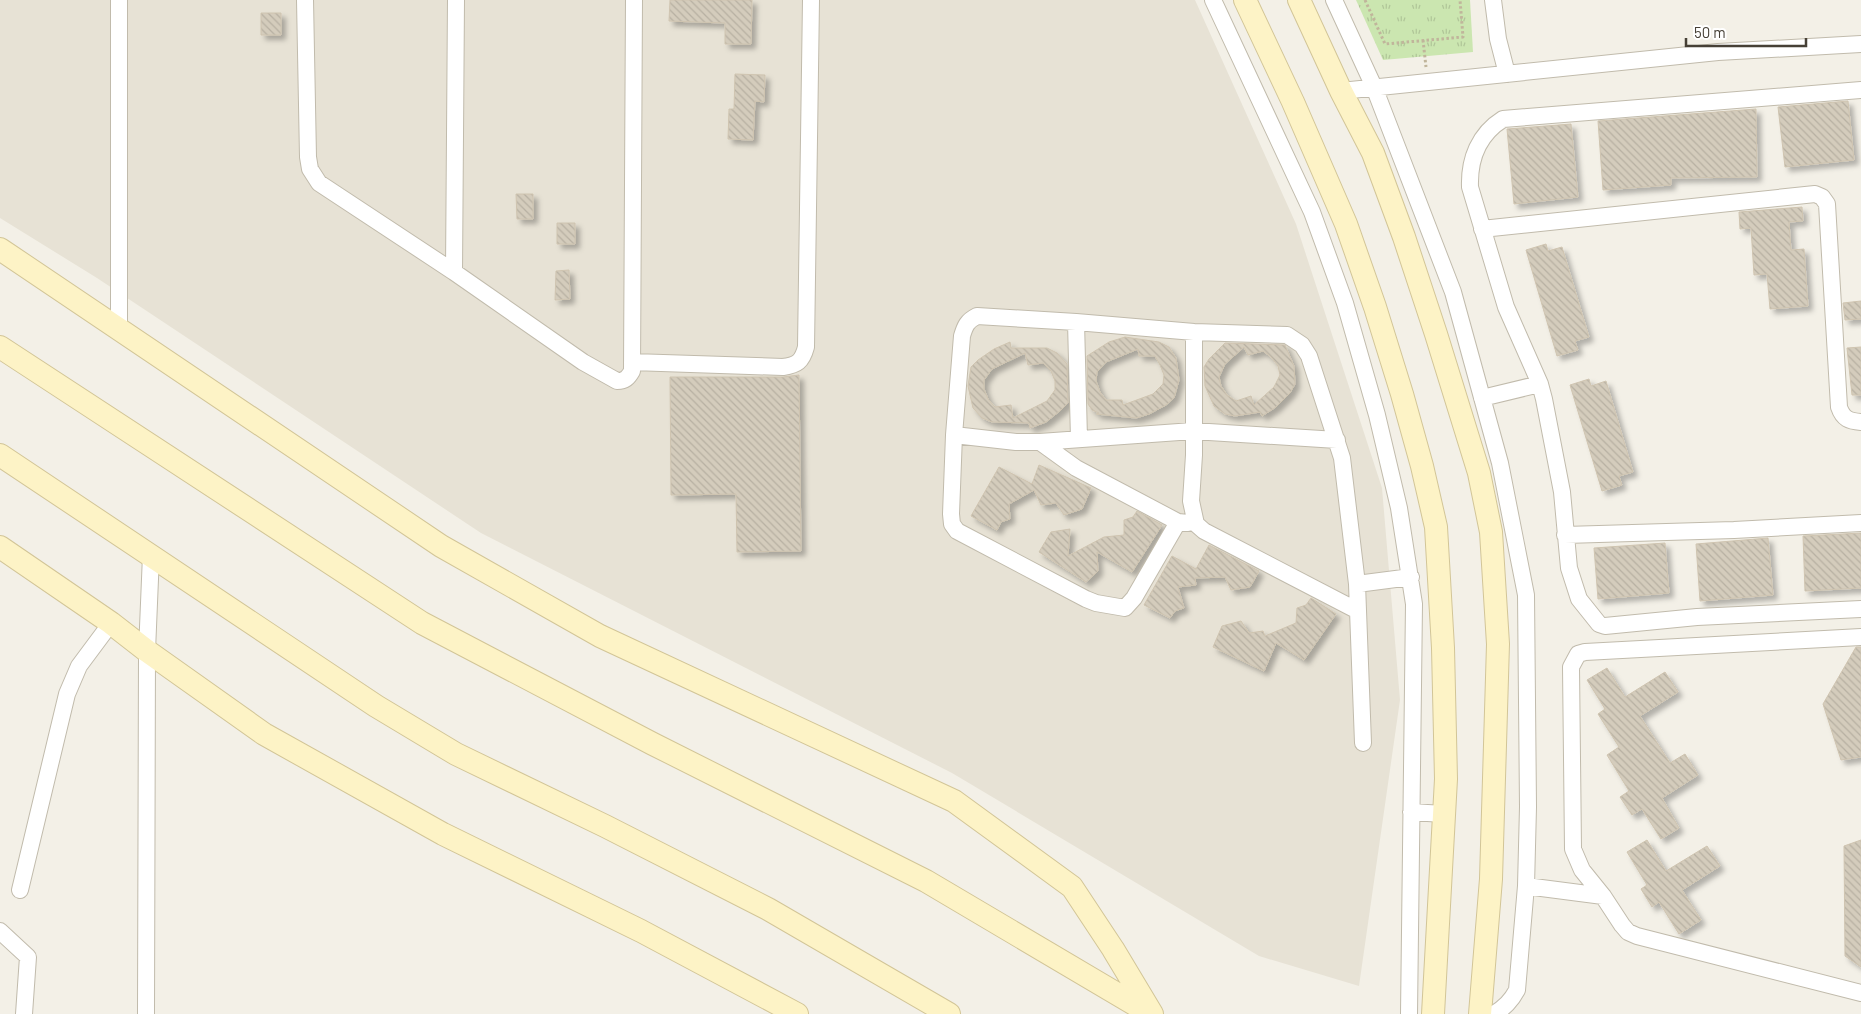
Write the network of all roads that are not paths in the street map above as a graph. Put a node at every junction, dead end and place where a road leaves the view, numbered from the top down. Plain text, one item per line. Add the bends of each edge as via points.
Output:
1 (119, 0) edge
2 (305, 0) edge
3 (456, 0) edge
4 (634, 0) edge
5 (811, 0) edge
6 (1213, 0) edge
7 (1245, 0) edge
8 (1299, 0) edge
9 (1334, 0) edge
10 (1493, 0) edge
11 (1861, 44) edge
12 (1507, 74) junction
13 (1374, 87) junction
14 (1861, 90) edge
15 (1341, 91) junction
16 (1482, 229) junction
17 (0, 249) edge
18 (454, 272) junction
19 (1076, 322) junction
20 (119, 330) junction
21 (1194, 332) junction
22 (0, 347) edge
23 (632, 362) junction
24 (1540, 384) junction
25 (1482, 398) junction
26 (1861, 422) edge
27 (1193, 431) junction
28 (954, 435) junction
29 (1079, 439) junction
30 (1337, 440) junction
31 (1040, 442) junction
32 (0, 455) edge
33 (1178, 522) junction
34 (1861, 523) edge
35 (1196, 524) junction
36 (1565, 534) junction
37 (0, 547) edge
38 (151, 555) junction
39 (1411, 577) junction
40 (1357, 584) junction
41 (1861, 610) edge
42 (1358, 611) junction
43 (111, 623) junction
44 (1861, 637) edge
45 (147, 651) junction
46 (1363, 743) dead end
47 (1411, 812) junction
48 (1444, 814) junction
49 (1526, 886) junction
50 (20, 890) dead end
51 (1603, 896) junction
52 (0, 930) edge
53 (1861, 992) edge
54 (24, 1014) edge
55 (146, 1014) edge
56 (797, 1014) edge
57 (949, 1014) edge
58 (1151, 1014) edge
59 (1409, 1014) edge
60 (1433, 1014) edge
61 (1480, 1014) edge
62 (1494, 1014) edge

1 - 20 street
2 - 18 street via 308,157 314,177 332,193
3 - 18 street
4 - 23 street
5 - 23 street via 806,347 801,361 783,368
6 - 39 street via 1312,212 1344,303 1377,415
7 - 48 main road via 1346,224 1422,466 1437,536 1443,648
8 - 15 main road
9 - 13 street
10 - 12 street
11 - 12 street via 1718,52
12 - 13 street
13 - 15 street
13 - 25 street via 1453,292
14 - 16 street via 1503,118 1487,132 1471,165 1470,187
15 - 61 main road via 1373,154 1407,246 1478,473 1491,532 1498,644 1492,879
16 - 24 street via 1506,307
16 - 26 street via 1815,194 1822,197 1828,204 1839,407 1846,419
17 - 20 main road
18 - 23 street via 583,362 617,381 629,377
19 - 21 street
19 - 28 street via 977,316 969,320 962,336
19 - 29 street
20 - 58 main road via 441,546 529,597 600,636 954,801 1072,887
21 - 27 street
21 - 30 street via 1287,335 1296,340 1309,356
22 - 58 main road via 422,623 926,881
24 - 25 street
24 - 36 street via 1562,492
25 - 49 street via 1500,463 1526,595
27 - 29 street
27 - 30 street
27 - 35 street via 1191,501
28 - 31 street
28 - 33 street via 950,514 957,532 1096,603 1118,608 1130,604
29 - 31 street
30 - 40 street
31 - 33 street via 1076,468
32 - 38 main road
33 - 35 street
34 - 36 street
35 - 42 street
36 - 41 street via 1569,568 1579,599 1599,624 1605,626 1697,617
37 - 43 main road
38 - 45 street
38 - 57 main road via 376,706 456,754 768,909
39 - 40 street
39 - 47 street via 1414,604
40 - 42 street
42 - 46 street
43 - 45 main road
43 - 50 street via 79,666 66,694
44 - 51 street via 1578,654 1571,667 1573,849 1582,870
45 - 55 street
45 - 56 main road via 264,734 443,834 641,931
47 - 48 street
47 - 59 street
48 - 60 main road
49 - 51 street
49 - 62 street via 1516,990 1512,1000
51 - 53 street via 1622,925 1637,936
52 - 54 street via 28,956

